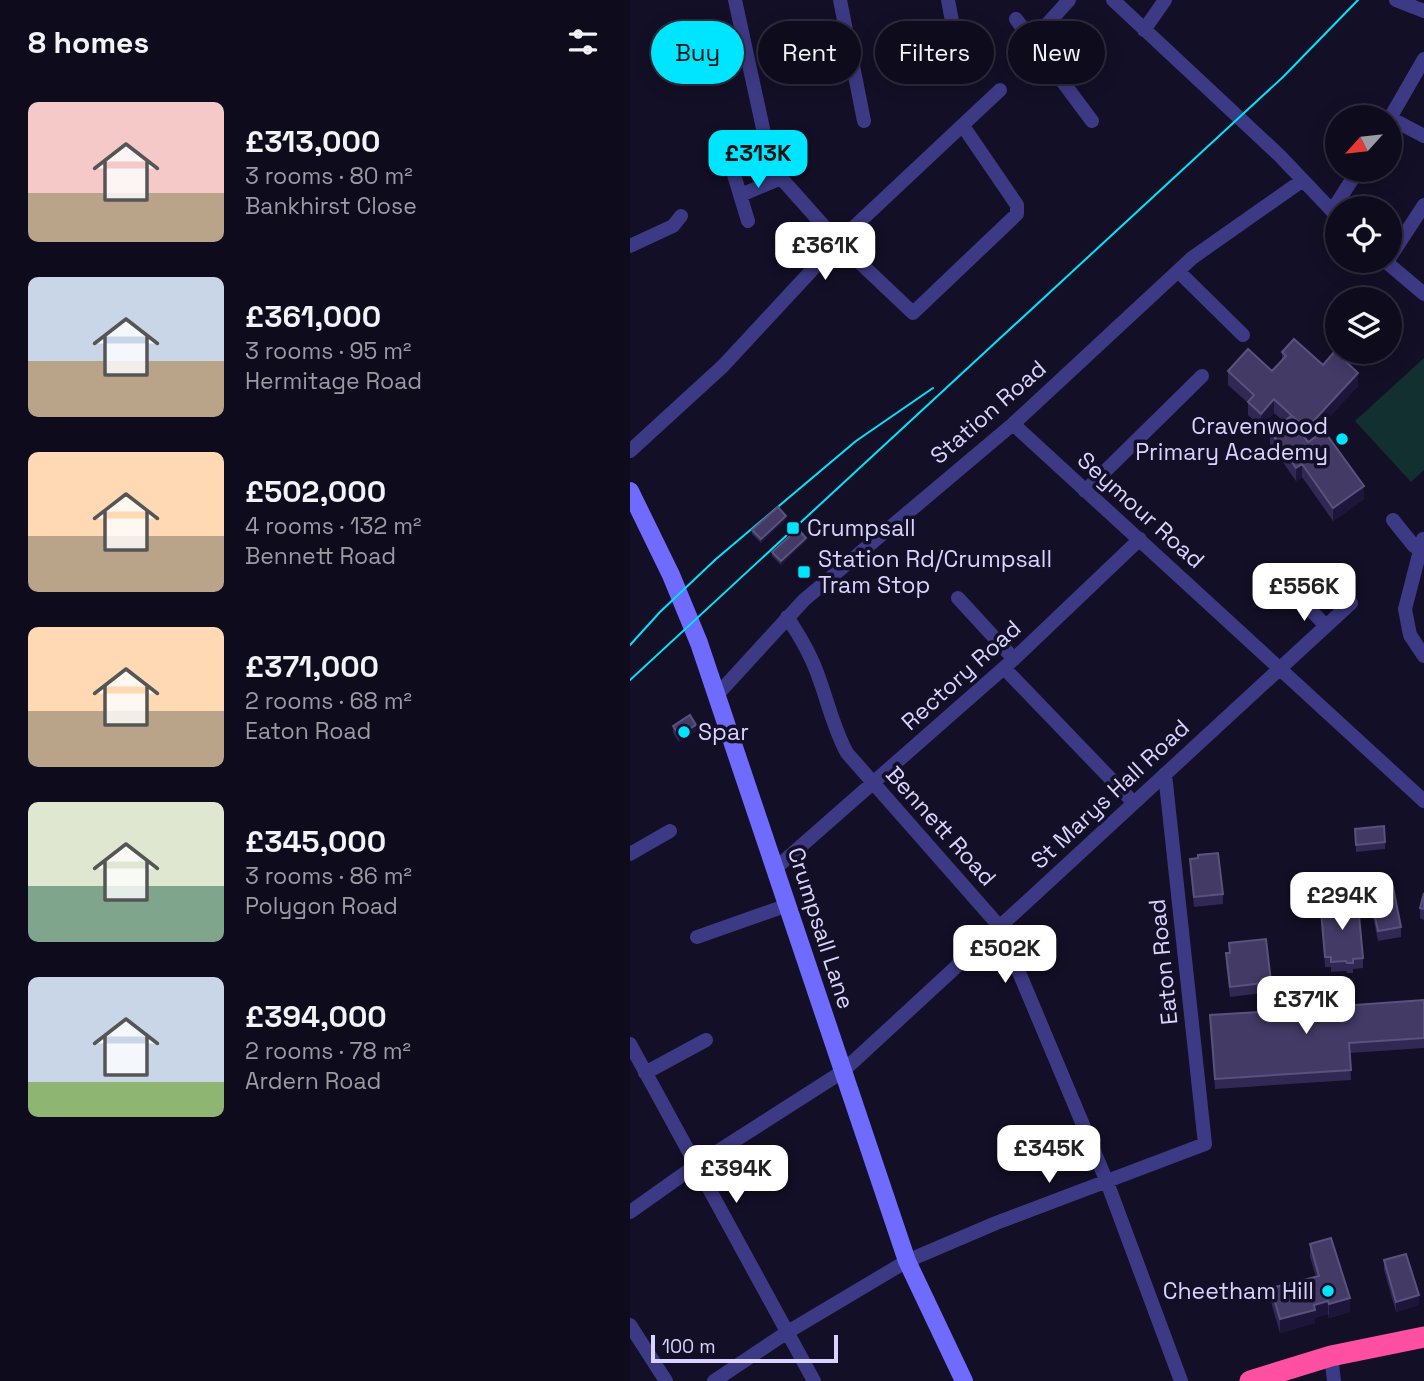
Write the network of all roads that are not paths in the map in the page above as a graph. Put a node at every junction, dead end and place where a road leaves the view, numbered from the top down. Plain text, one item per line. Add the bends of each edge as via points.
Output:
1 (735, 0) edge
2 (840, 0) edge
3 (948, 0) edge
4 (1069, 0) edge
5 (1113, 0) edge
6 (1165, 0) edge
7 (1396, 0) edge
8 (1424, 11) edge
9 (952, 21) edge
10 (1050, 21) edge
11 (1144, 30) junction
12 (1423, 64) edge
13 (1064, 84) edge
14 (1000, 90) dead end
15 (1398, 105) edge
16 (864, 121) dead end
17 (1092, 121) dead end
18 (1402, 124) edge
19 (963, 126) junction
20 (1424, 136) edge
21 (732, 168) dead end
22 (781, 178) junction
23 (1303, 180) junction
24 (741, 195) junction
25 (1325, 203) edge
26 (1424, 205) edge
27 (681, 216) dead end
28 (748, 221) dead end
29 (1402, 239) edge
30 (838, 242) junction
31 (630, 246) edge
32 (1178, 271) junction
33 (1401, 273) edge
34 (1424, 294) edge
35 (1243, 335) dead end
36 (1202, 376) dead end
37 (1013, 424) junction
38 (630, 451) edge
39 (1085, 491) junction
40 (632, 500) edge
41 (1393, 520) dead end
42 (1140, 539) junction
43 (1416, 544) edge
44 (958, 598) dead end
45 (1300, 598) dead end
46 (1351, 603) dead end
47 (787, 617) junction
48 (1326, 626) junction
49 (1424, 656) edge
50 (1009, 663) junction
51 (1281, 668) junction
52 (717, 695) junction
53 (1166, 774) junction
54 (873, 784) junction
55 (1424, 801) edge
56 (1134, 803) junction
57 (670, 831) dead end
58 (630, 854) edge
59 (776, 868) junction
60 (788, 905) junction
61 (1000, 927) junction
62 (697, 937) dead end
63 (706, 1040) dead end
64 (630, 1044) edge
65 (842, 1072) junction
66 (645, 1073) junction
67 (695, 1166) junction
68 (1107, 1182) junction
69 (630, 1212) edge
70 (907, 1261) junction
71 (630, 1325) edge
72 (786, 1333) junction
73 (1424, 1337) edge
74 (1331, 1356) junction
75 (666, 1381) edge
76 (714, 1381) edge
77 (814, 1381) edge
78 (964, 1381) edge
79 (1181, 1381) edge
80 (1250, 1381) edge
81 (1334, 1381) edge

1 - 22 street via 764,133
2 - 16 street
3 - 9 street
4 - 10 street
5 - 11 street
6 - 11 street
7 - 8 street
11 - 23 street
12 - 15 street
13 - 17 street
14 - 19 street
18 - 20 street
19 - 30 street
19 - 30 street via 1017,205 1017,214 913,313
21 - 24 street
22 - 24 street
22 - 30 street
23 - 25 street
23 - 32 street, Station Road
24 - 28 street
26 - 29 street
27 - 31 street via 673,226
30 - 38 street via 723,366
32 - 35 street
32 - 37 street, Station Road
33 - 34 street
36 - 39 street
37 - 39 street, Seymour Road
37 - 47 street, Station Road
39 - 42 street, Seymour Road
40 - 52 street, Crumpsall Lane via 671,575
41 - 43 street
42 - 50 street, Rectory Road
42 - 51 street, Seymour Road
43 - 49 street via 1405,609 1410,635
44 - 50 street
45 - 48 street
46 - 48 street, St Marys Hall Road
47 - 52 street, Station Road
47 - 54 street, Bennett Road via 819,678 835,730
48 - 51 street, St Marys Hall Road
50 - 54 street, Rectory Road
50 - 56 street
51 - 53 street, St Marys Hall Road
51 - 55 street, Seymour Road
52 - 59 street, Crumpsall Lane
53 - 56 street, St Marys Hall Road
53 - 68 street, Eaton Road via 1205,1144
54 - 59 street, Rectory Road
54 - 61 street, Bennett Road
56 - 61 street, St Marys Hall Road
57 - 58 street
59 - 60 street, Crumpsall Lane
60 - 62 street
60 - 65 street, Crumpsall Lane
61 - 65 street, St Marys Hall Road
61 - 68 street, Bennett Road
63 - 66 street
64 - 66 street
65 - 67 street, St Marys Hall Road
65 - 70 street, Crumpsall Lane
66 - 67 street
67 - 69 street, St Marys Hall Road
67 - 72 street
68 - 70 street
68 - 79 street, Bennett Road
70 - 72 street
70 - 78 street, Crumpsall Lane
71 - 75 street
72 - 76 street
72 - 77 street
73 - 74 highway
74 - 80 highway
74 - 81 street

